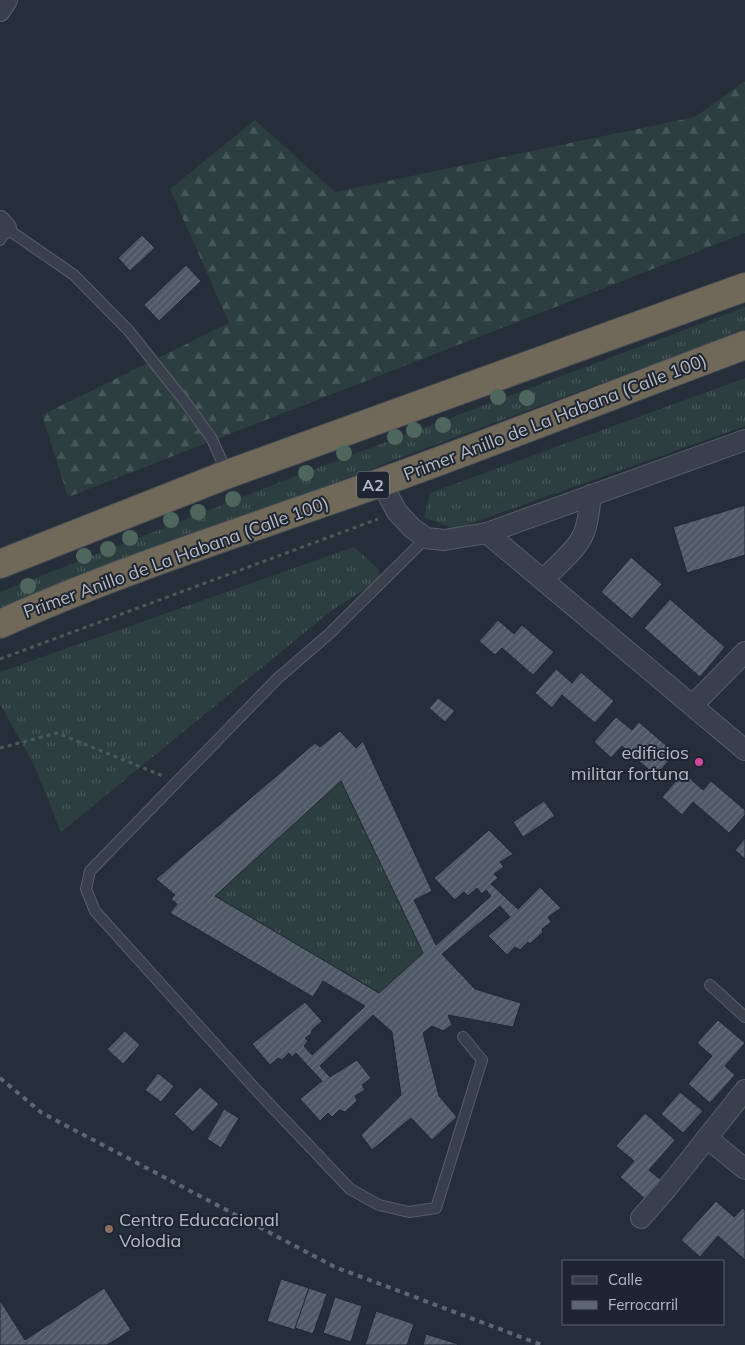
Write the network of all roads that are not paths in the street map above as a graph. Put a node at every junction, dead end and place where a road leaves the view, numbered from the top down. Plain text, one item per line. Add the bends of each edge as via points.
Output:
1 (7, 0) edge
2 (0, 11) edge
3 (2, 229) edge
4 (745, 287) edge
5 (745, 346) edge
6 (745, 440) edge
7 (228, 474) junction
8 (381, 482) junction
9 (591, 495) junction
10 (487, 533) junction
11 (426, 538) junction
12 (0, 564) edge
13 (543, 580) junction
14 (0, 624) edge
15 (745, 652) edge
16 (693, 705) junction
17 (745, 750) edge
18 (710, 985) dead end
19 (745, 1017) edge
20 (463, 1037) dead end
21 (745, 1090) edge
22 (707, 1138) junction
23 (745, 1169) edge
24 (641, 1218) dead end

1 - 2 street
3 - 7 lane via 74,275 129,331 212,439
4 - 7 highway
5 - 8 highway, Primer Anillo de La Habana (Calle 100) / A2
6 - 9 street
7 - 12 highway
8 - 11 street via 397,512
8 - 14 highway, Primer Anillo de La Habana (Calle 100) / A2 via 117,576
9 - 10 street
9 - 13 street via 583,536
10 - 11 street via 444,540
10 - 13 street
11 - 20 lane via 329,634 277,680 90,871 86,889 95,910 258,1092 350,1189 379,1205 409,1212 436,1208 482,1060
13 - 16 street
15 - 16 street
16 - 17 street
18 - 19 lane
21 - 22 street
22 - 23 street
22 - 24 street

